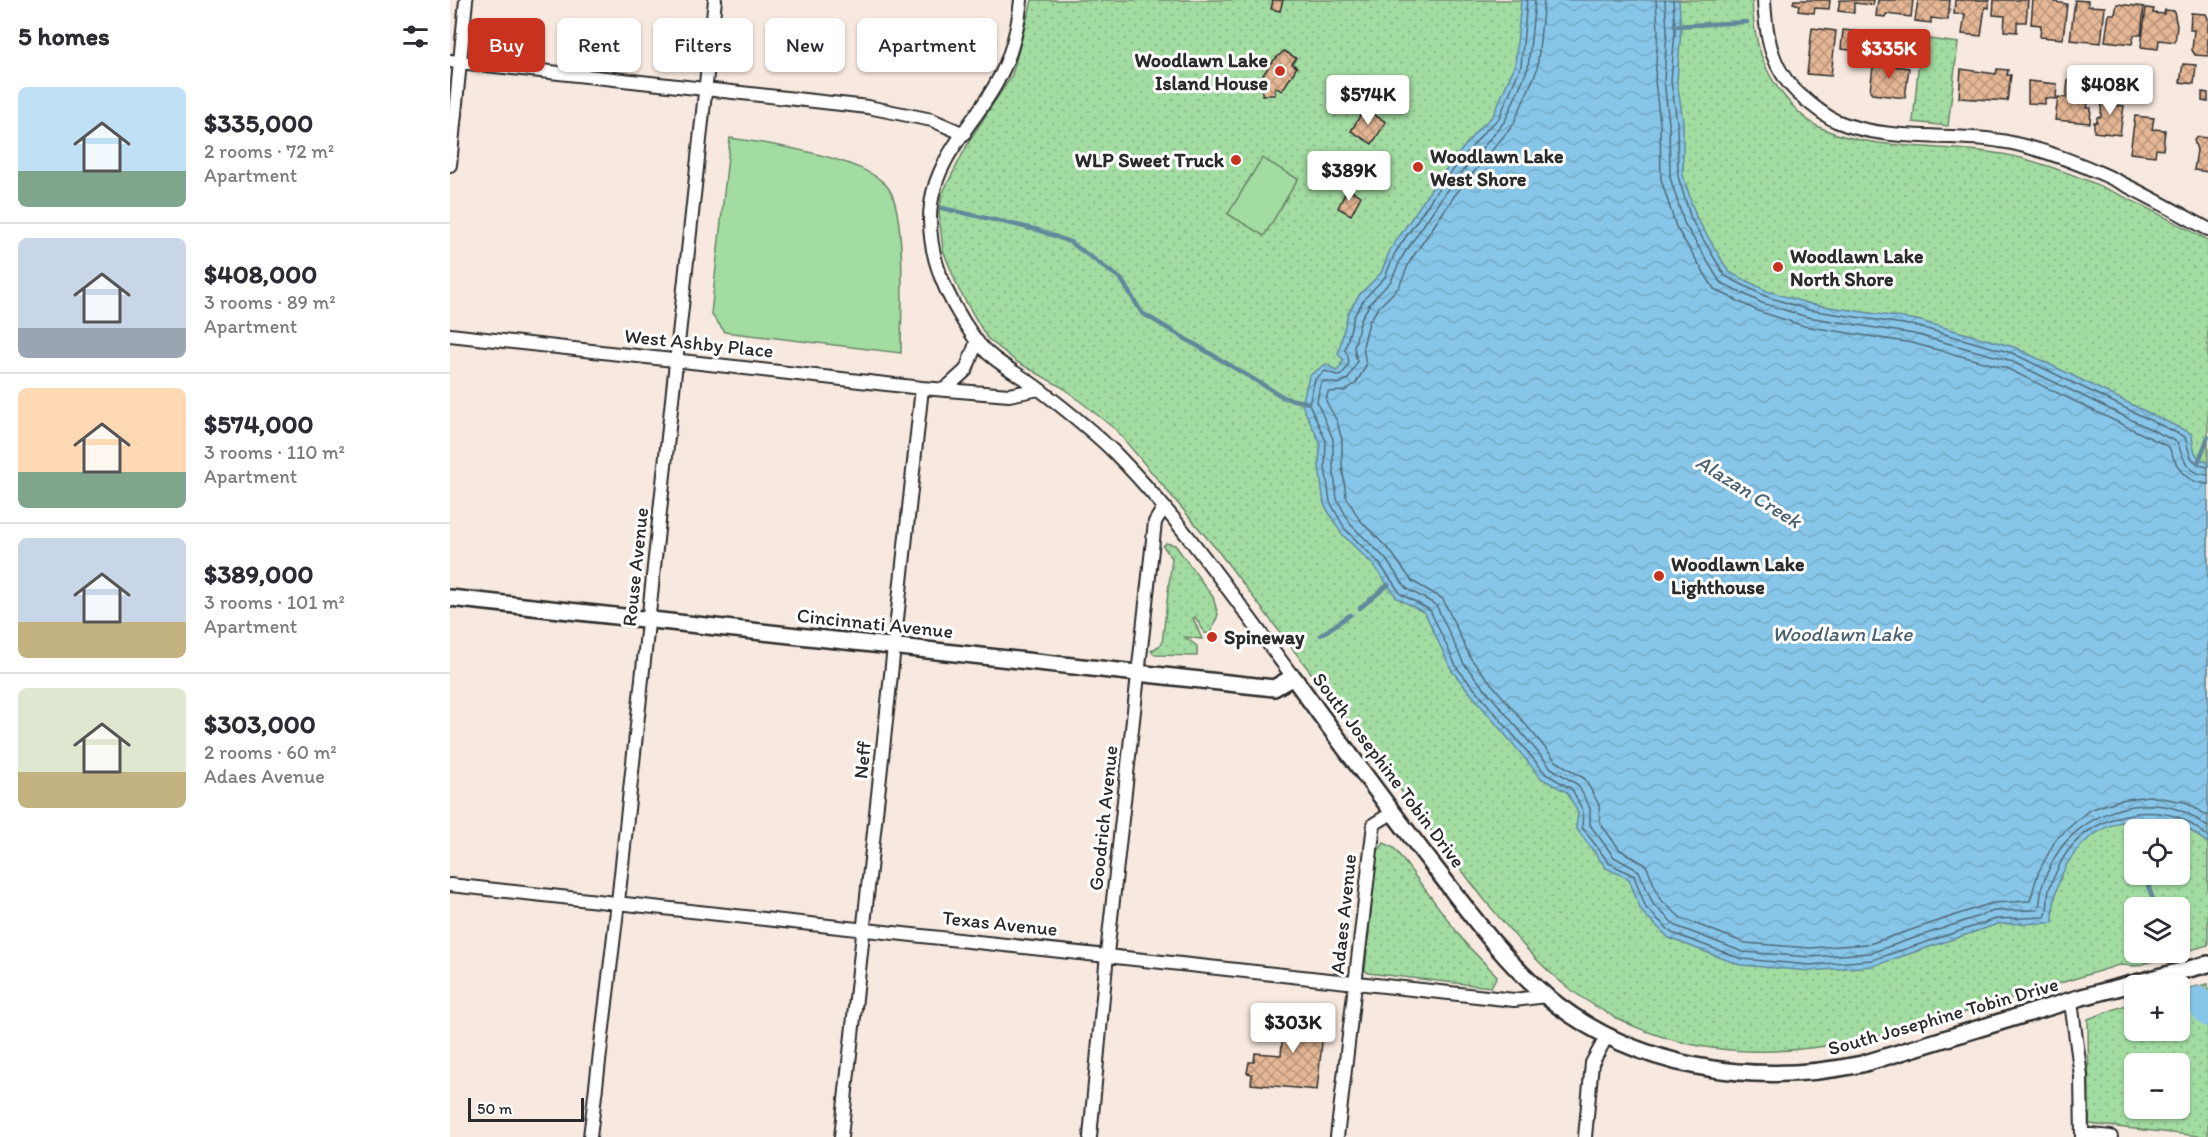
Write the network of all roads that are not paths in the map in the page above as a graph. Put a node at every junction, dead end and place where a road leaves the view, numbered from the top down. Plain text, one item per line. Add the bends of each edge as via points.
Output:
1 (466, 0) edge
2 (715, 0) edge
3 (1021, 0) edge
4 (1764, 0) edge
5 (455, 61) edge
6 (705, 90) junction
7 (964, 134) junction
8 (450, 165) edge
9 (2208, 229) edge
10 (450, 335) edge
11 (977, 341) junction
12 (677, 360) junction
13 (922, 388) junction
14 (1039, 389) junction
15 (944, 390) junction
16 (1164, 507) junction
17 (450, 598) edge
18 (649, 619) junction
19 (893, 646) junction
20 (1140, 673) junction
21 (1293, 677) junction
22 (1392, 813) junction
23 (450, 885) edge
24 (618, 903) junction
25 (863, 929) junction
26 (1107, 954) junction
27 (2208, 964) edge
28 (1355, 981) junction
29 (1546, 996) junction
30 (2077, 999) junction
31 (1607, 1036) junction
32 (2082, 1135) edge
33 (590, 1137) edge
34 (841, 1137) edge
35 (1090, 1137) edge
36 (1337, 1137) edge
37 (1585, 1137) edge
38 (2111, 1137) edge

1 - 5 street
2 - 6 street, Rouse Avenue
3 - 7 street, South Josephine Tobin Drive via 1006,65
4 - 9 street via 1765,30 1775,65 1793,90 1838,122 1895,133 2011,143 2061,156 2094,168
5 - 6 street
5 - 8 street
6 - 7 street via 900,112
6 - 12 street, Rouse Avenue
7 - 11 street, South Josephine Tobin Drive via 938,174 931,205 931,237 937,268 948,294
10 - 12 street, West Ashby Place
11 - 14 street, South Josephine Tobin Drive via 996,360
11 - 15 street via 966,370
12 - 13 street, West Ashby Place
12 - 18 street, Rouse Avenue
13 - 15 street, West Ashby Place
13 - 19 street, Neff
14 - 15 street, West Ashby Place via 1009,395
14 - 16 street, South Josephine Tobin Drive via 1115,453
16 - 20 street, Goodrich Avenue via 1155,522
16 - 21 street, South Josephine Tobin Drive
17 - 18 street, Cincinnati Avenue
18 - 19 street, Cincinnati Avenue
18 - 24 street, Rouse Avenue
19 - 20 street, Cincinnati Avenue
19 - 25 street, Neff
20 - 21 street, Cincinnati Avenue via 1274,688
20 - 26 street, Goodrich Avenue
21 - 22 street, South Josephine Tobin Drive
22 - 28 street, Adaes Avenue via 1374,824
22 - 29 street, South Josephine Tobin Drive via 1511,963
23 - 24 street, Texas Avenue
24 - 25 street, Texas Avenue
24 - 33 street, Rouse Avenue
25 - 26 street, Texas Avenue
25 - 34 street, Neff
26 - 28 street, Texas Avenue
26 - 35 street, Goodrich Avenue
27 - 30 street, South Josephine Tobin Drive
28 - 29 street, Texas Avenue via 1514,1000
28 - 36 street, Adaes Avenue
29 - 31 street, South Josephine Tobin Drive
30 - 31 street, South Josephine Tobin Drive via 1862,1064 1789,1075 1716,1071
30 - 32 street
31 - 37 street via 1593,1063
32 - 38 street

